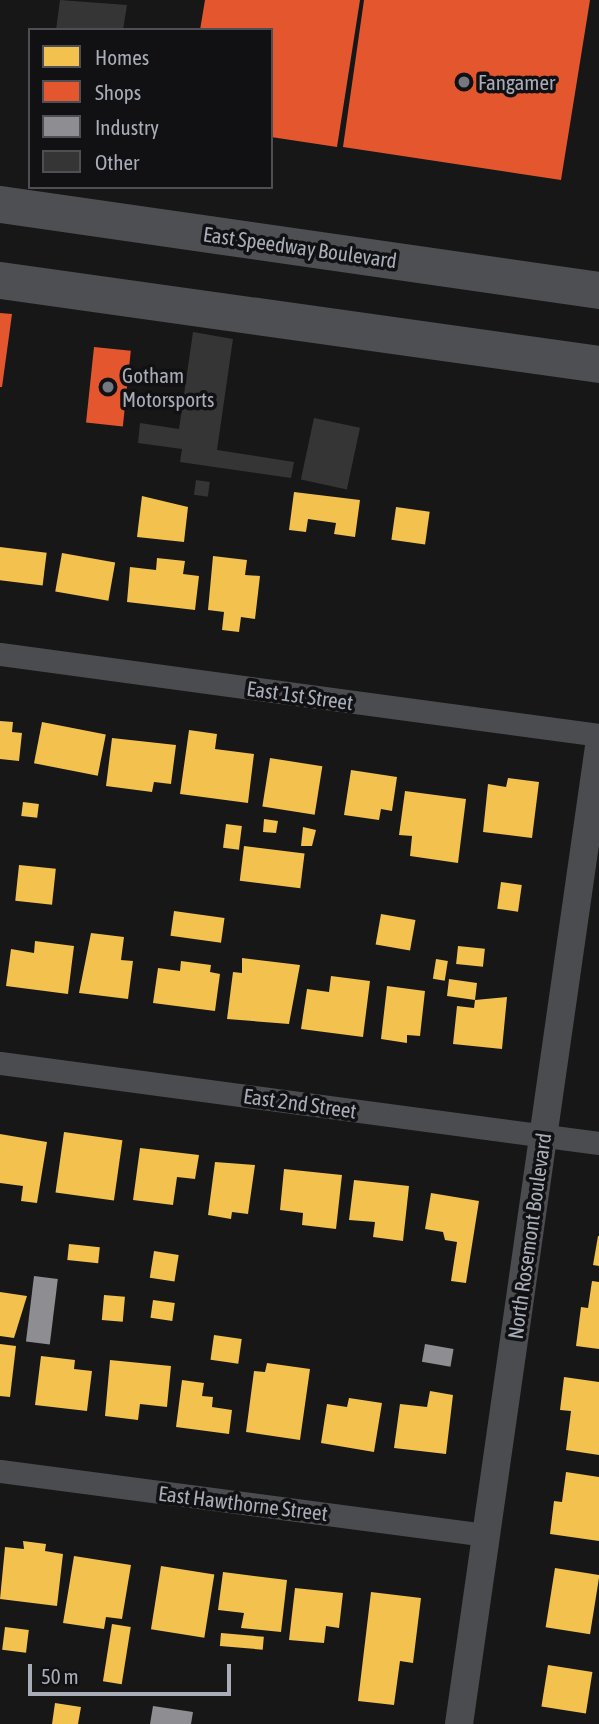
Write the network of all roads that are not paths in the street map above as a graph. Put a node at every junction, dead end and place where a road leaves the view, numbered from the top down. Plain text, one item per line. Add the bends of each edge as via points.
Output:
1 (0, 204) edge
2 (0, 280) edge
3 (599, 290) edge
4 (599, 364) edge
5 (0, 654) edge
6 (599, 735) edge
7 (599, 747) edge
8 (0, 1063) edge
9 (543, 1135) junction
10 (599, 1143) edge
11 (0, 1471) edge
12 (487, 1535) junction
13 (460, 1724) edge

1 - 3 main road, East Speedway Boulevard
2 - 4 main road
5 - 6 street, East 1st Street
7 - 9 street, North Rosemont Boulevard
8 - 9 street, East 2nd Street
9 - 10 street, East 2nd Street
9 - 12 street, North Rosemont Boulevard
11 - 12 street, East Hawthorne Street
12 - 13 street, North Rosemont Boulevard

